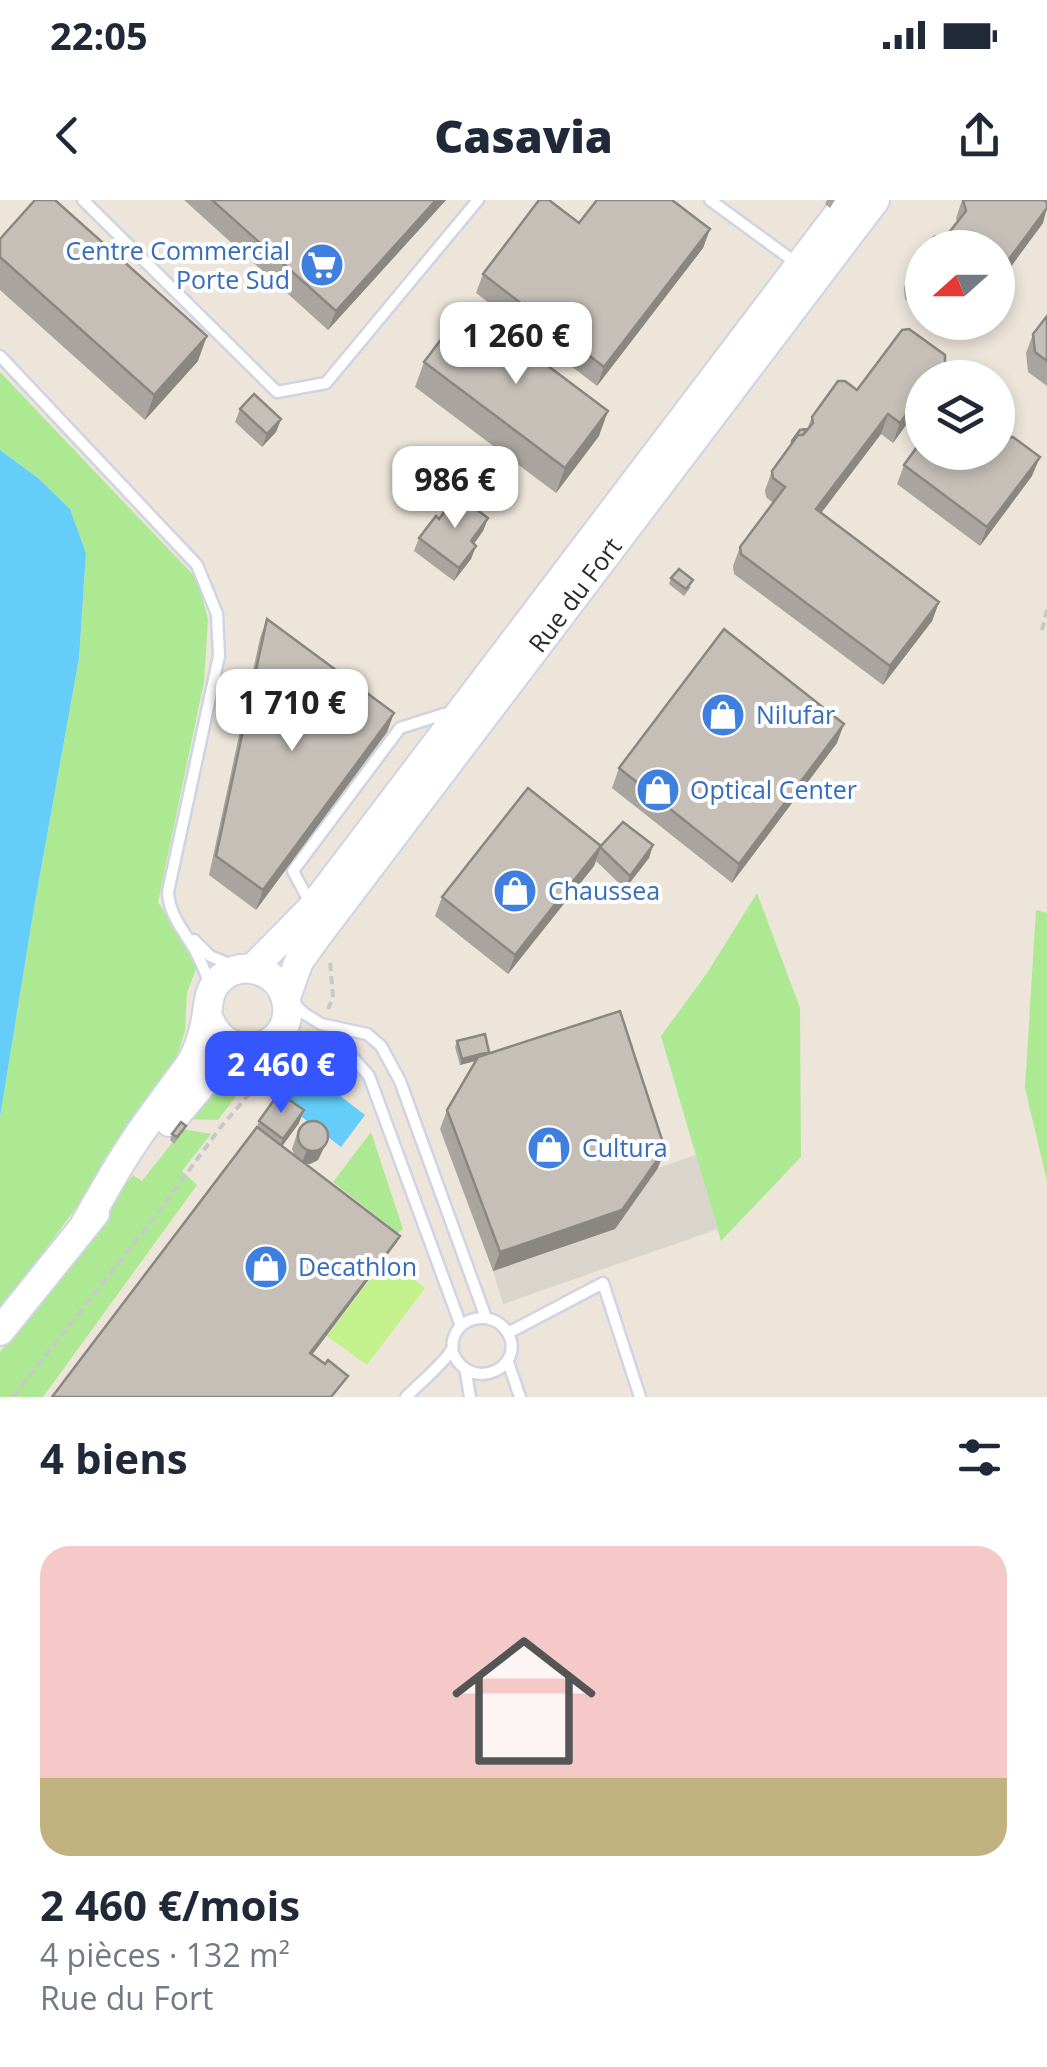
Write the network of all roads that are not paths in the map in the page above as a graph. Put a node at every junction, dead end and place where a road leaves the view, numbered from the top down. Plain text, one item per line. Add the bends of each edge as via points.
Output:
1 (83, 200) edge
2 (478, 200) edge
3 (710, 200) edge
4 (849, 200) edge
5 (874, 200) edge
6 (800, 266) junction
7 (0, 356) edge
8 (465, 724) junction
9 (318, 917) junction
10 (180, 926) junction
11 (246, 968) junction
12 (286, 996) junction
13 (210, 1002) junction
14 (262, 1052) junction
15 (85, 1224) junction
16 (486, 1318) junction
17 (461, 1326) junction
18 (0, 1331) edge
19 (508, 1333) junction
20 (452, 1351) junction
21 (508, 1362) junction
22 (466, 1373) junction
23 (406, 1397) edge
24 (470, 1397) edge
25 (520, 1397) edge
26 (640, 1397) edge

1 - 2 lane via 277,392 326,383
3 - 6 lane
4 - 6 main road, Rue du Fort
5 - 8 main road, Rue du Fort
6 - 8 main road, Rue du Fort
7 - 10 lane via 197,565 218,614 218,656 168,892
8 - 9 main road, Rue du Fort
8 - 9 lane via 444,714 400,728 293,871
9 - 11 main road, Rue du Fort
9 - 12 main road, Rue du Fort
10 - 11 lane via 210,956
10 - 13 lane via 197,954
11 - 12 main road via 273,978
11 - 13 main road, Rue du Fort via 220,978
12 - 14 main road, Rue du Fort via 285,1022
12 - 16 lane via 321,1024 367,1034 381,1046 400,1081
13 - 14 main road via 211,1027 219,1038
13 - 15 main road, Rue du Fort via 194,1059
14 - 15 main road, Rue du Fort via 203,1082
14 - 17 lane via 314,1044 349,1053 369,1076
15 - 18 main road, Rue du Fort
16 - 17 lane
16 - 19 lane
17 - 20 lane
19 - 21 lane
19 - 26 lane via 603,1283
20 - 22 lane
20 - 23 lane
21 - 22 lane via 482,1378
21 - 25 lane
22 - 24 lane

